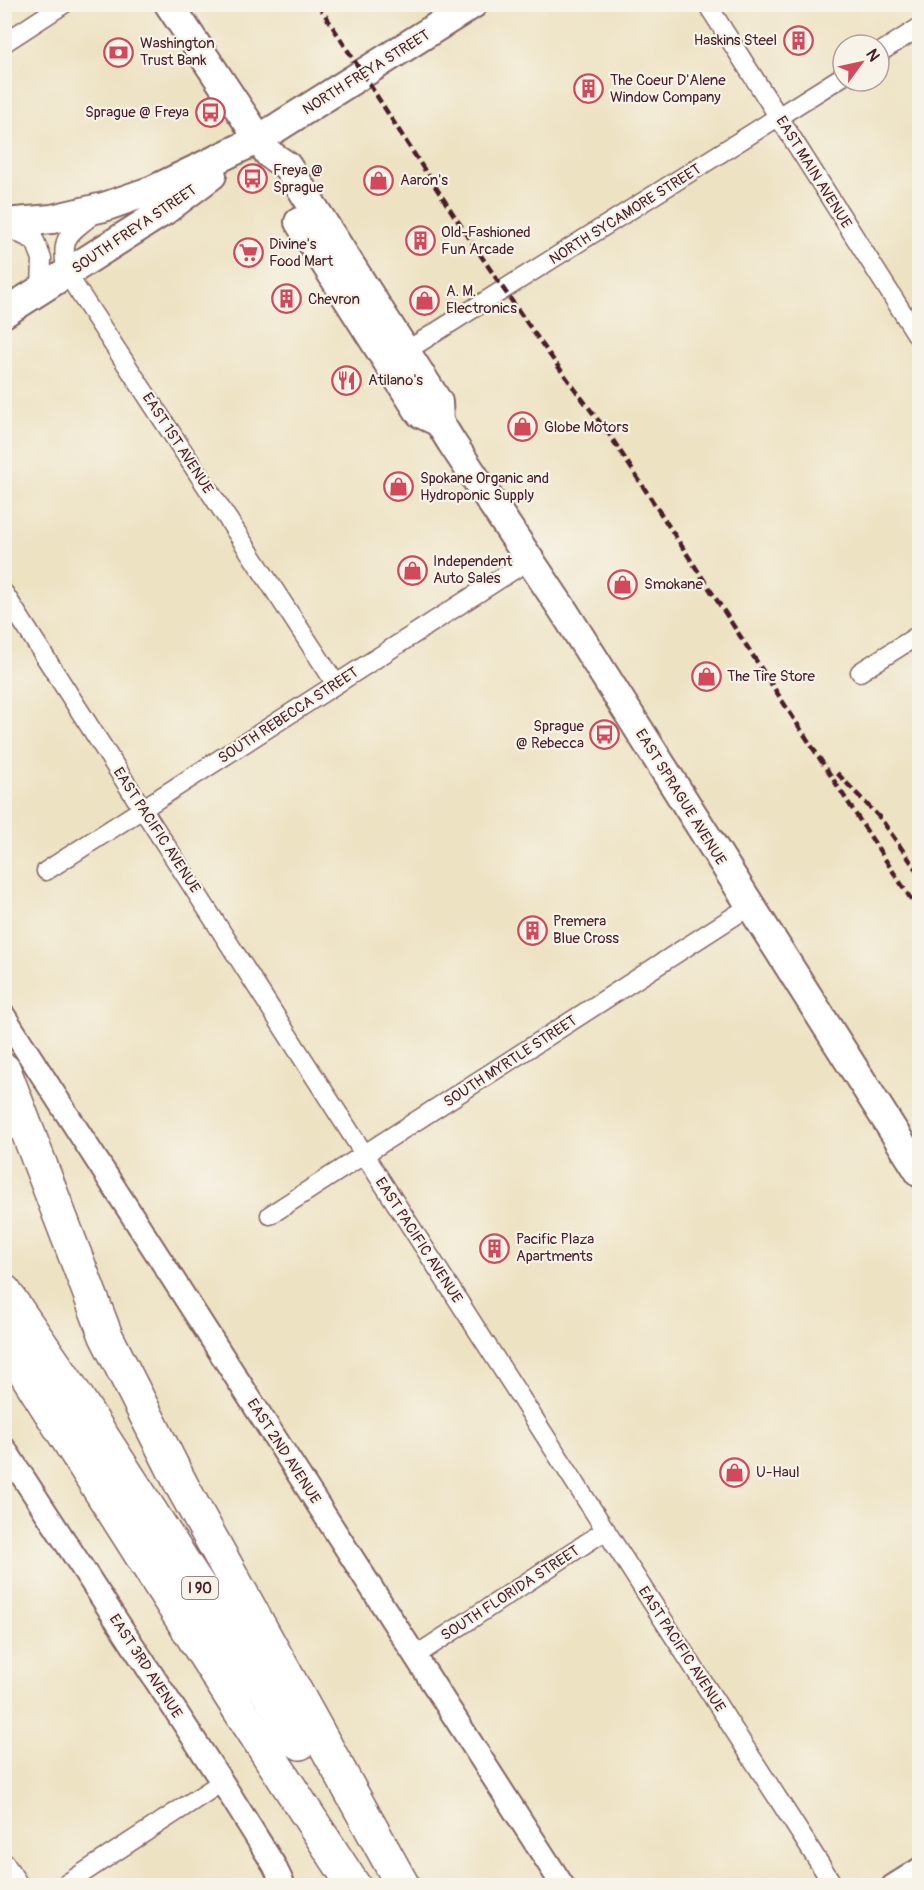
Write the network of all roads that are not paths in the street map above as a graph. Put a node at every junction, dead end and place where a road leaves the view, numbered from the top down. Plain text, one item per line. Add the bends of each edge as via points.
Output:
1 (64, 4) edge
2 (169, 4) edge
3 (707, 4) edge
4 (464, 7) edge
5 (920, 27) edge
6 (4, 43) edge
7 (891, 45) edge
8 (831, 84) edge
9 (779, 116) junction
10 (264, 146) junction
11 (104, 207) junction
12 (4, 225) edge
13 (67, 274) junction
14 (41, 290) junction
15 (4, 314) edge
16 (917, 331) edge
17 (406, 351) junction
18 (439, 422) junction
19 (529, 560) junction
20 (4, 593) edge
21 (920, 634) edge
22 (860, 672) dead end
23 (336, 684) junction
24 (143, 809) junction
25 (46, 871) dead end
26 (750, 906) junction
27 (4, 1016) edge
28 (4, 1070) edge
29 (364, 1154) junction
30 (920, 1173) edge
31 (270, 1215) dead end
32 (4, 1291) edge
33 (4, 1339) edge
34 (4, 1448) edge
35 (606, 1530) junction
36 (415, 1656) junction
37 (222, 1782) junction
38 (4, 1862) edge
39 (920, 1869) edge
40 (20, 1886) edge
41 (63, 1886) edge
42 (284, 1886) edge
43 (354, 1886) edge
44 (392, 1886) edge
45 (403, 1886) edge
46 (563, 1886) edge
47 (834, 1886) edge
48 (893, 1886) edge

1 - 6 street
2 - 10 main road, EAST SPRAGUE AVENUE
3 - 9 street, EAST MAIN AVENUE
4 - 10 main road, NORTH FREYA STREET
5 - 7 street
8 - 9 street, NORTH SYCAMORE STREET
9 - 16 street, EAST MAIN AVENUE
9 - 17 street, NORTH SYCAMORE STREET
10 - 11 main road
10 - 13 main road, SOUTH FREYA STREET
10 - 17 main road, EAST SPRAGUE AVENUE via 287,166
10 - 18 main road, EAST SPRAGUE AVENUE via 270,176 420,413
11 - 12 main road
11 - 13 street via 68,235 63,255
12 - 14 street via 35,241 42,259
13 - 14 main road, SOUTH FREYA STREET
13 - 23 street, EAST 1ST AVENUE
14 - 15 main road, SOUTH FREYA STREET
17 - 18 main road, EAST SPRAGUE AVENUE via 438,402
18 - 19 main road, EAST SPRAGUE AVENUE
19 - 23 street, SOUTH REBECCA STREET
19 - 26 main road, EAST SPRAGUE AVENUE
20 - 24 street, EAST PACIFIC AVENUE
21 - 22 street
23 - 24 street, SOUTH REBECCA STREET
24 - 25 street, SOUTH REBECCA STREET
24 - 29 street, EAST PACIFIC AVENUE
26 - 29 street, SOUTH MYRTLE STREET
26 - 30 main road, EAST SPRAGUE AVENUE
27 - 36 street, EAST 2ND AVENUE
28 - 45 highway via 106,1336 182,1486
29 - 31 street, SOUTH MYRTLE STREET
29 - 35 street, EAST PACIFIC AVENUE
32 - 44 highway, I 90
33 - 43 highway, I 90
34 - 37 street, EAST 3RD AVENUE
35 - 36 street, SOUTH FLORIDA STREET
35 - 47 street, EAST PACIFIC AVENUE
36 - 46 street, EAST 2ND AVENUE
37 - 41 street
37 - 42 street, EAST 3RD AVENUE
38 - 40 street
39 - 48 street

